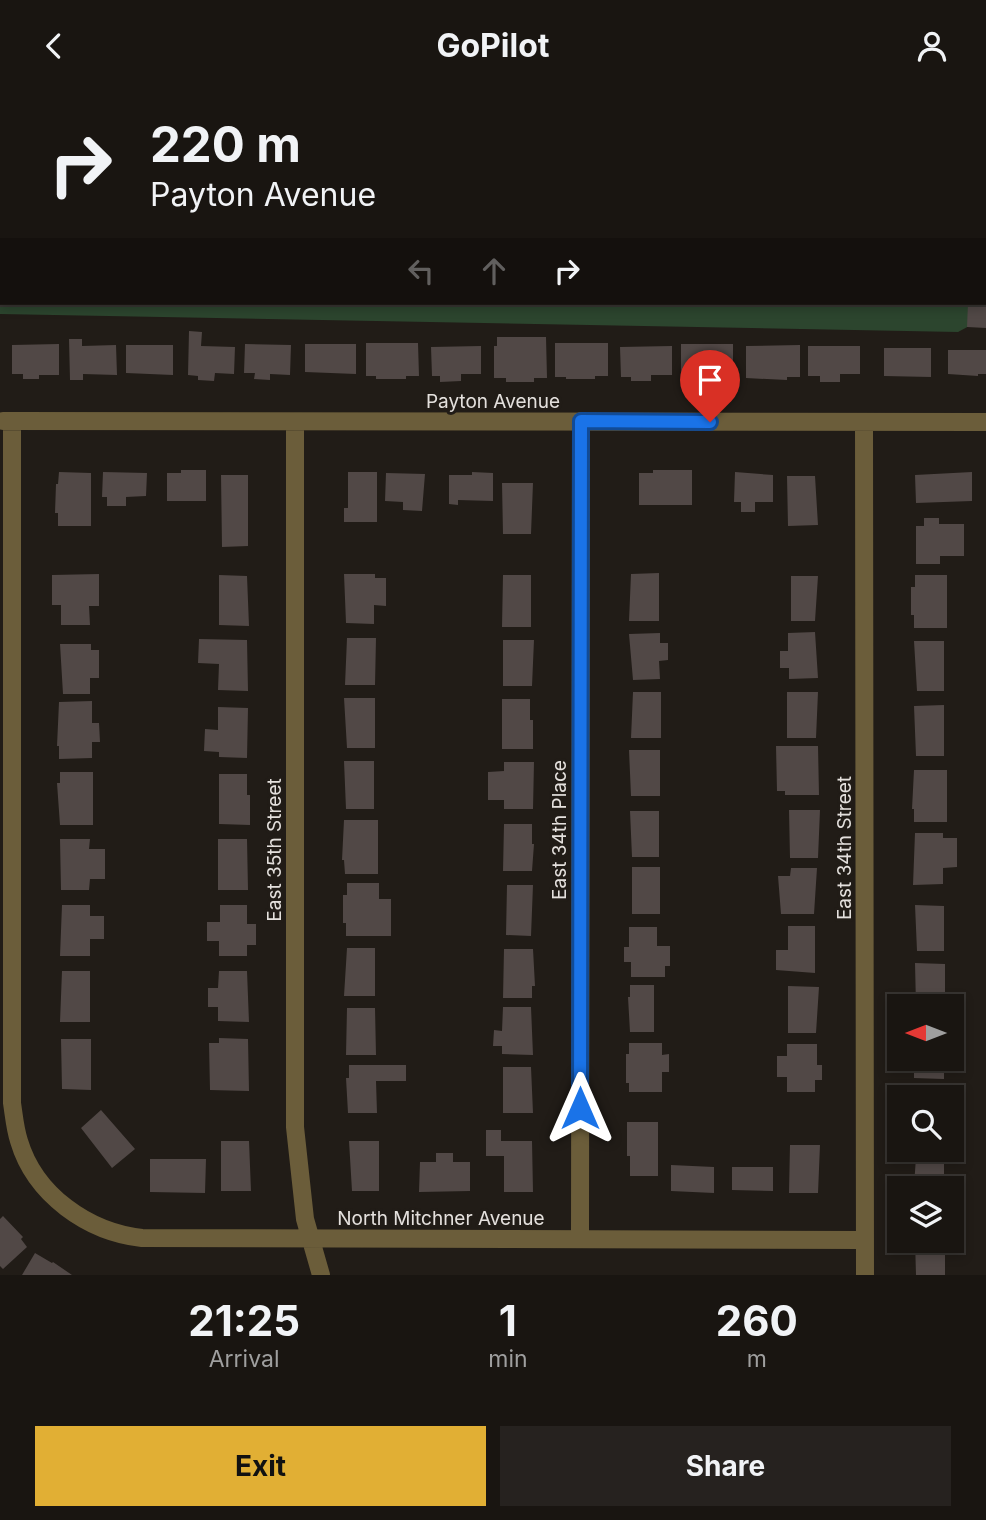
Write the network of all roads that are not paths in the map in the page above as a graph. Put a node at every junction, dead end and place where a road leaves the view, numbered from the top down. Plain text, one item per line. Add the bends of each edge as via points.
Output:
1 (6, 421) edge
2 (581, 421) junction
3 (295, 422) junction
4 (864, 422) junction
5 (986, 422) edge
6 (310, 1239) junction
7 (580, 1239) junction
8 (865, 1240) junction
9 (321, 1275) edge
10 (865, 1275) edge

1 - 3 street, Payton Avenue
1 - 6 street, North Mitchner Avenue via 12,1103 18,1139 52,1196 102,1229 152,1238
2 - 3 street, Payton Avenue
2 - 4 street, Payton Avenue
2 - 7 street, East 34th Place
3 - 6 street, East 35th Street via 295,1127
4 - 5 street, Payton Avenue
4 - 8 street, East 34th Street
6 - 7 street, North Mitchner Avenue
6 - 9 street, East 35th Street
7 - 8 street, North Mitchner Avenue
8 - 10 street, East 34th Street

